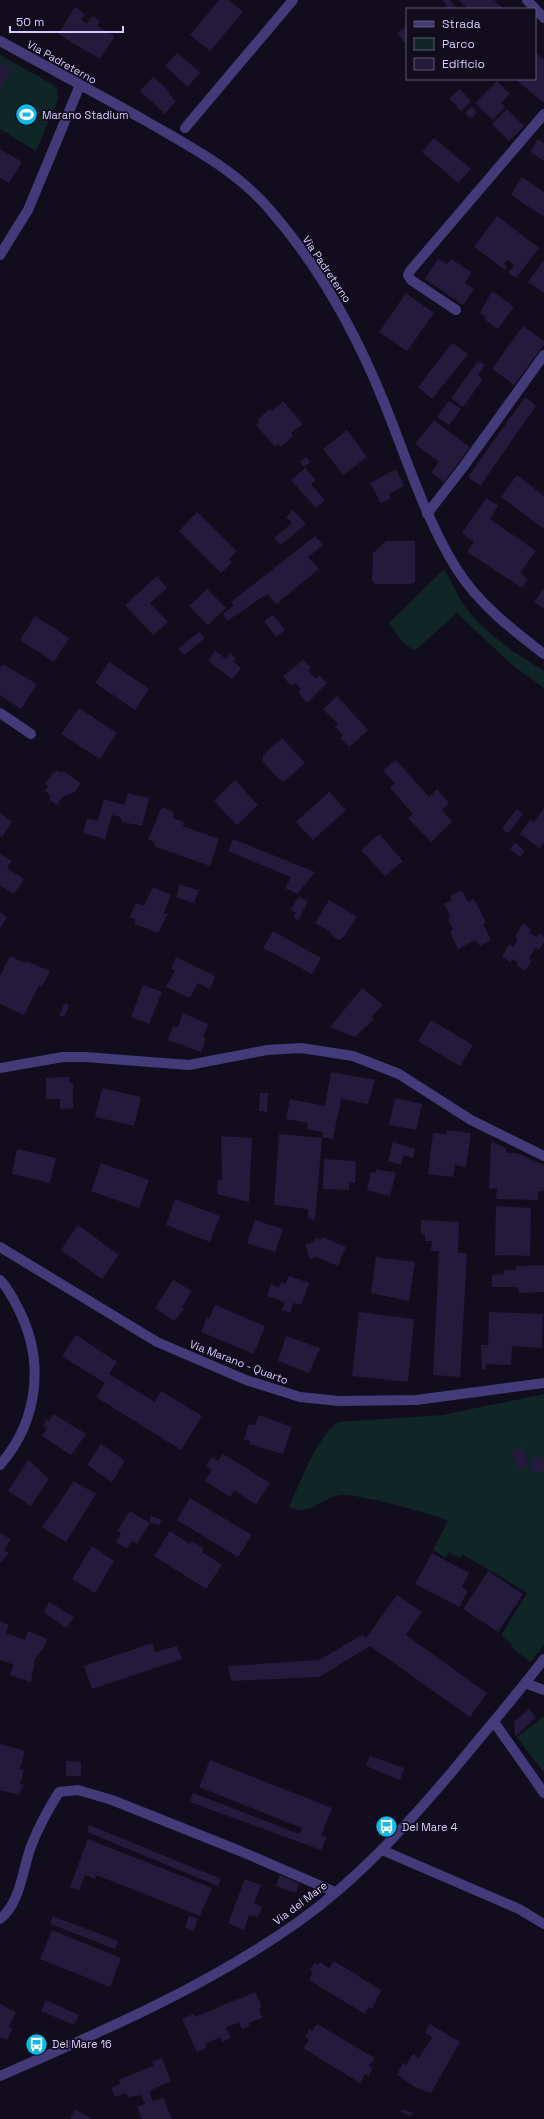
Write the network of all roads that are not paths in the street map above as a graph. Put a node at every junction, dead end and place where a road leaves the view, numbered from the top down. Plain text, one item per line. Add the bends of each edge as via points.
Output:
1 (293, 0) edge
2 (527, 0) edge
3 (535, 8) edge
4 (536, 10) edge
5 (544, 18) edge
6 (0, 41) edge
7 (80, 85) junction
8 (544, 114) edge
9 (185, 128) dead end
10 (0, 256) edge
11 (456, 310) dead end
12 (544, 355) edge
13 (427, 514) junction
14 (544, 654) edge
15 (0, 713) edge
16 (31, 734) dead end
17 (0, 1068) edge
18 (544, 1156) edge
19 (0, 1247) edge
20 (0, 1280) edge
21 (544, 1383) edge
22 (0, 1465) edge
23 (544, 1659) edge
24 (526, 1683) junction
25 (544, 1690) edge
26 (494, 1722) junction
27 (544, 1793) edge
28 (382, 1850) junction
29 (335, 1892) junction
30 (0, 1919) edge
31 (544, 1924) edge
32 (0, 2076) edge

1 - 9 street
2 - 3 street
4 - 5 street
6 - 7 street, Via Padreterno
7 - 10 street via 28,210
7 - 13 street, Via Padreterno via 203,154 237,177 271,211 336,301 382,396
8 - 11 street via 408,275 411,280
12 - 13 street
13 - 14 street, Via Padreterno via 456,568 481,601
15 - 16 street
17 - 18 street via 63,1057 189,1065 266,1050 301,1048 353,1056 400,1074 471,1120
19 - 21 street, Via Marano - Quarto via 157,1342 246,1380 300,1397 339,1401 416,1400
20 - 22 street via 6,1286 28,1327 36,1370 32,1405 19,1440
23 - 24 street, Via del Mare
24 - 25 street
24 - 26 street, Via del Mare
26 - 27 street
26 - 28 street, Via del Mare via 411,1820
28 - 29 street, Via del Mare
28 - 31 street via 519,1909
29 - 30 street via 133,1808 78,1790 59,1792 52,1803 31,1845 21,1882 6,1914
29 - 32 street, Via del Mare via 299,1921 226,1968 141,2014

